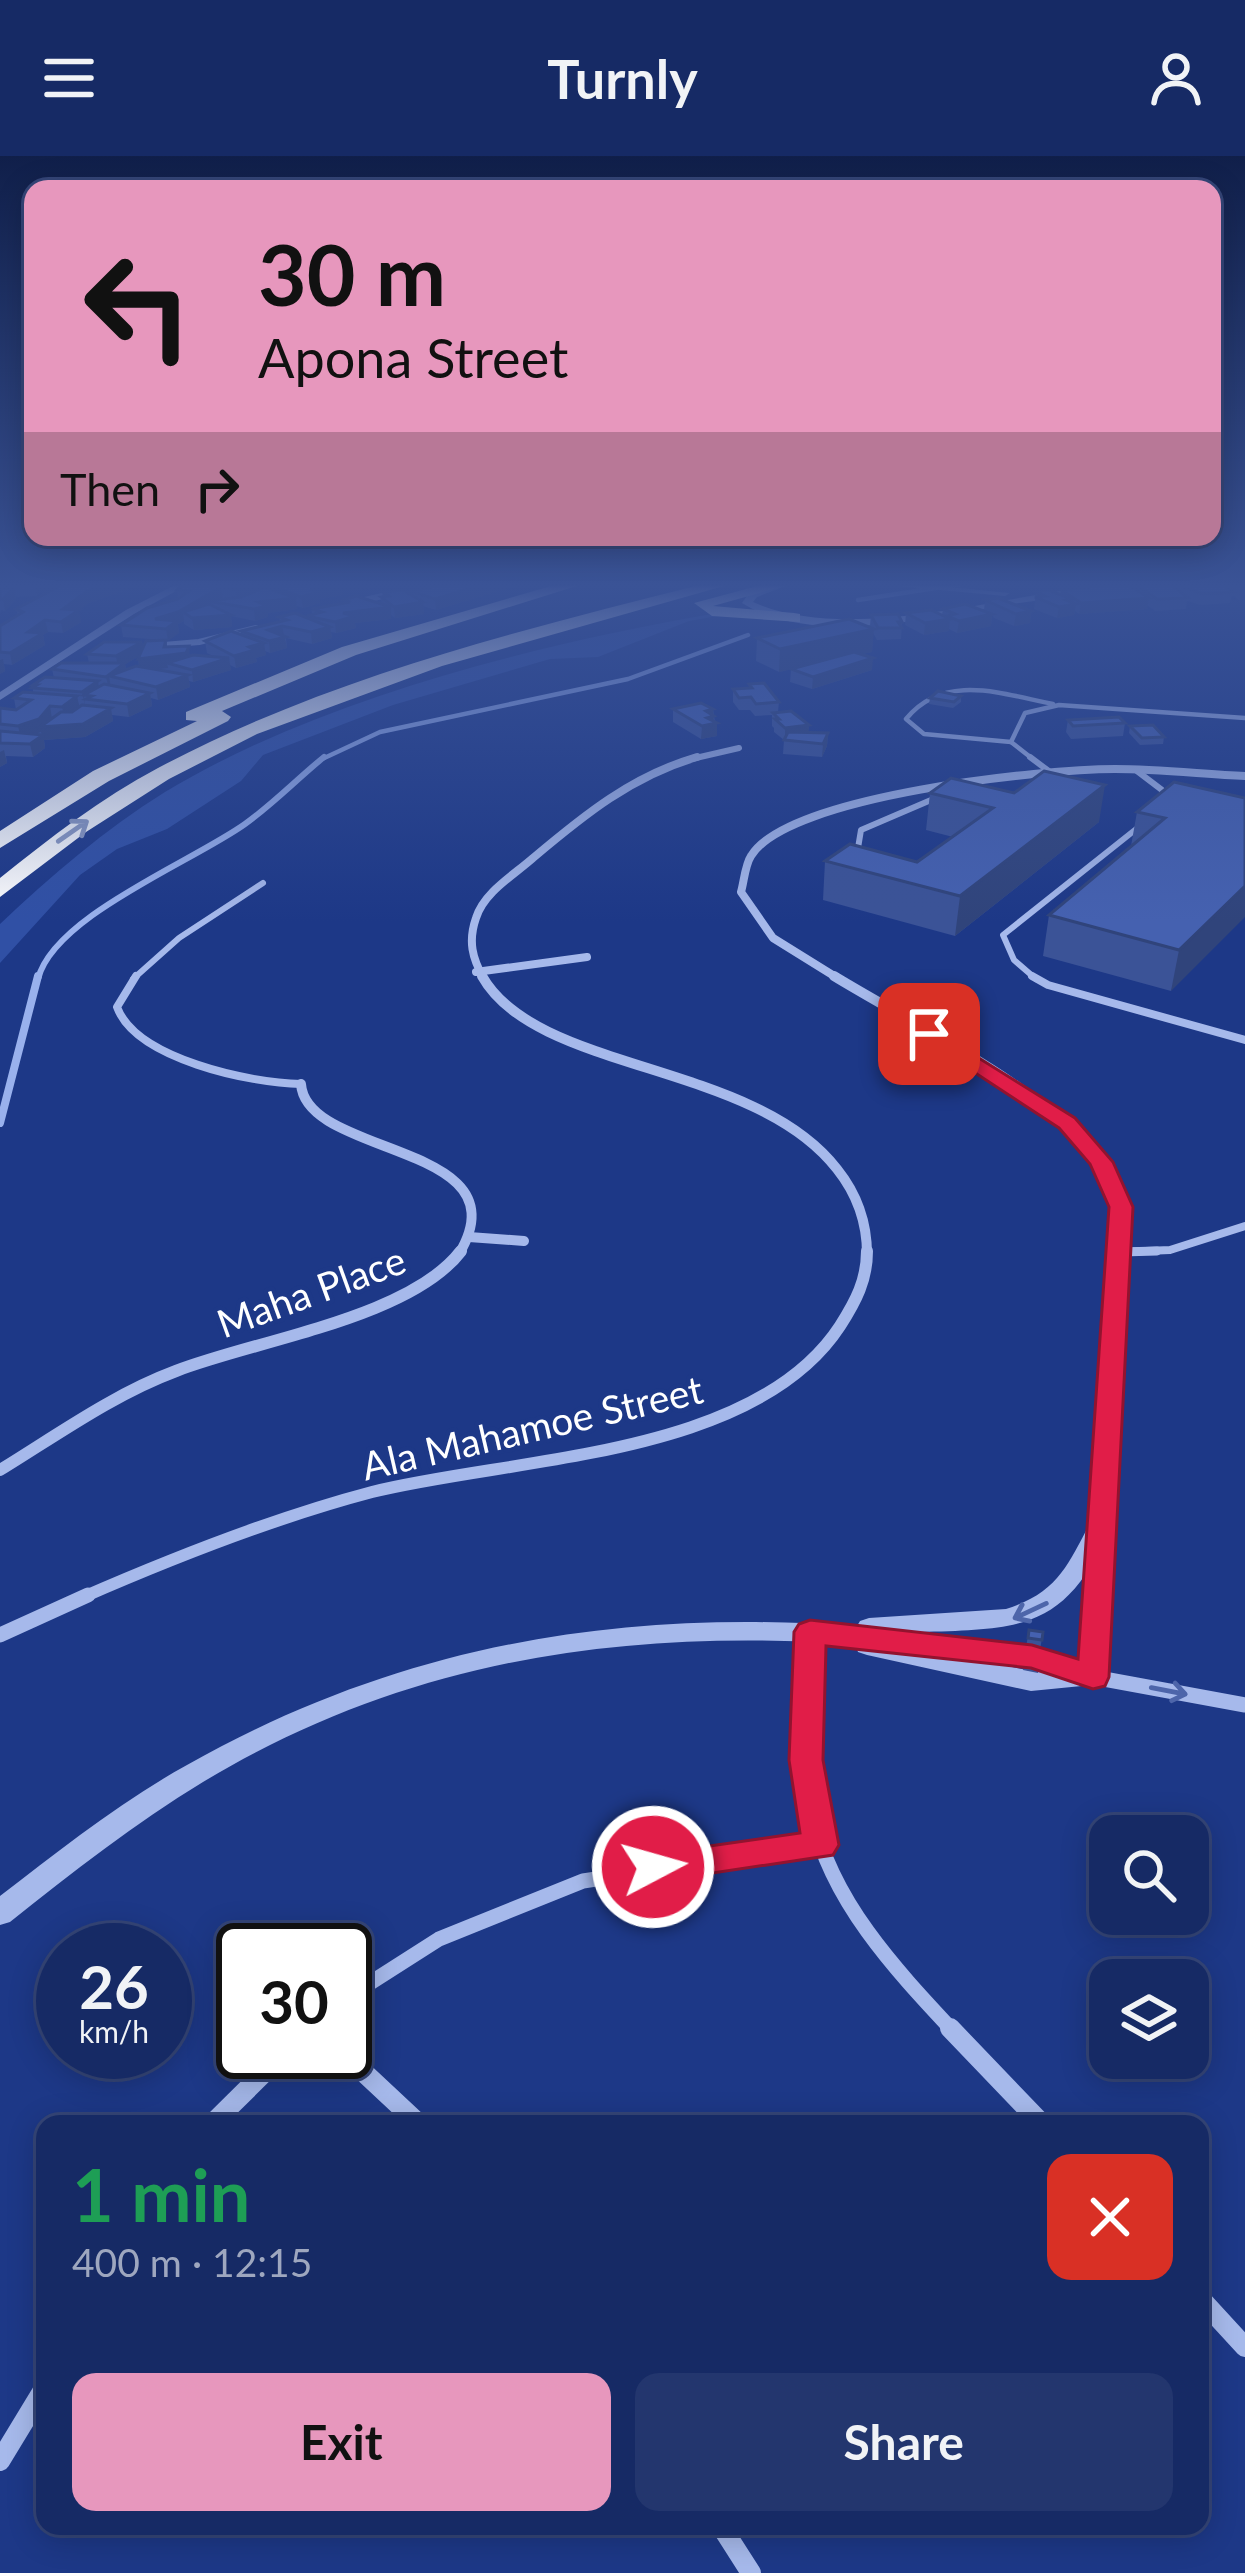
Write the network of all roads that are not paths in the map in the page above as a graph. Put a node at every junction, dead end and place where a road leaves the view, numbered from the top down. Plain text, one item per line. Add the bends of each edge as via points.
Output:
1 (237, 697) edge
2 (268, 697) edge
3 (331, 697) edge
4 (368, 697) edge
5 (923, 697) edge
6 (1014, 697) edge
7 (1059, 705) junction
8 (1245, 718) edge
9 (1011, 742) junction
10 (739, 748) dead end
11 (1137, 771) junction
12 (1051, 772) junction
13 (1245, 776) edge
14 (988, 778) junction
15 (152, 780) junction
16 (1163, 807) edge
17 (1146, 821) edge
18 (0, 839) edge
19 (869, 858) edge
20 (263, 883) dead end
21 (0, 890) edge
22 (587, 956) dead end
23 (476, 972) junction
24 (1245, 1040) edge
25 (301, 1084) joint
26 (1245, 1226) edge
27 (469, 1237) junction
28 (524, 1241) dead end
29 (1121, 1252) junction
30 (0, 1470) edge
31 (1102, 1524) junction
32 (818, 1633) junction
33 (0, 1635) edge
34 (1093, 1677) junction
35 (1245, 1706) edge
36 (820, 1845) junction
37 (0, 1912) edge
38 (372, 1982) edge
39 (258, 2079) edge
40 (372, 2079) edge
41 (221, 2115) edge
42 (410, 2115) edge
43 (1034, 2115) edge
44 (1209, 2308) edge
45 (1245, 2348) edge
46 (36, 2402) edge
47 (0, 2461) edge
48 (727, 2535) edge
49 (751, 2573) edge

1 - 18 highway via 67,783
2 - 18 highway via 140,754
3 - 15 highway
4 - 15 highway
5 - 9 lane via 906,719 924,734
6 - 7 lane
7 - 8 lane
7 - 9 lane via 1025,713
9 - 12 lane
10 - 23 street via 660,770 590,808 488,899 472,929
11 - 12 street
11 - 13 street
11 - 16 lane via 1162,790
12 - 14 street
14 - 19 lane via 860,830 858,848
14 - 29 street via 845,805 785,828 747,862 743,901 773,938 1067,1123 1113,1182
21 -> 15 highway
17 - 24 lane via 1003,935 1008,953 1048,985
20 - 25 lane via 164,950 117,1007 127,1028 151,1044 258,1081
22 - 23 street
23 - 33 street, Ala Mahamoe Street via 546,1029 746,1099 818,1146 849,1181 868,1237 858,1299 833,1337 768,1392 707,1421 605,1450 408,1482 234,1533
25 - 27 street via 302,1100 327,1123 448,1176 466,1198
26 - 29 lane via 1170,1250
27 - 28 street
27 - 30 street, Maha Place via 454,1261 410,1293 176,1371
29 - 31 street
31 -> 32 street via 1078,1573 1039,1610 1006,1622
31 - 34 street
32 - 34 street via 1031,1681
32 - 36 street via 806,1760
32 - 37 street via 599,1634 375,1688 203,1766 130,1811
34 -> 35 street
36 - 38 street via 584,1881 439,1939
36 - 43 street via 870,1933
39 - 41 street
40 - 42 street
44 - 45 street
46 - 47 street
48 - 49 street

